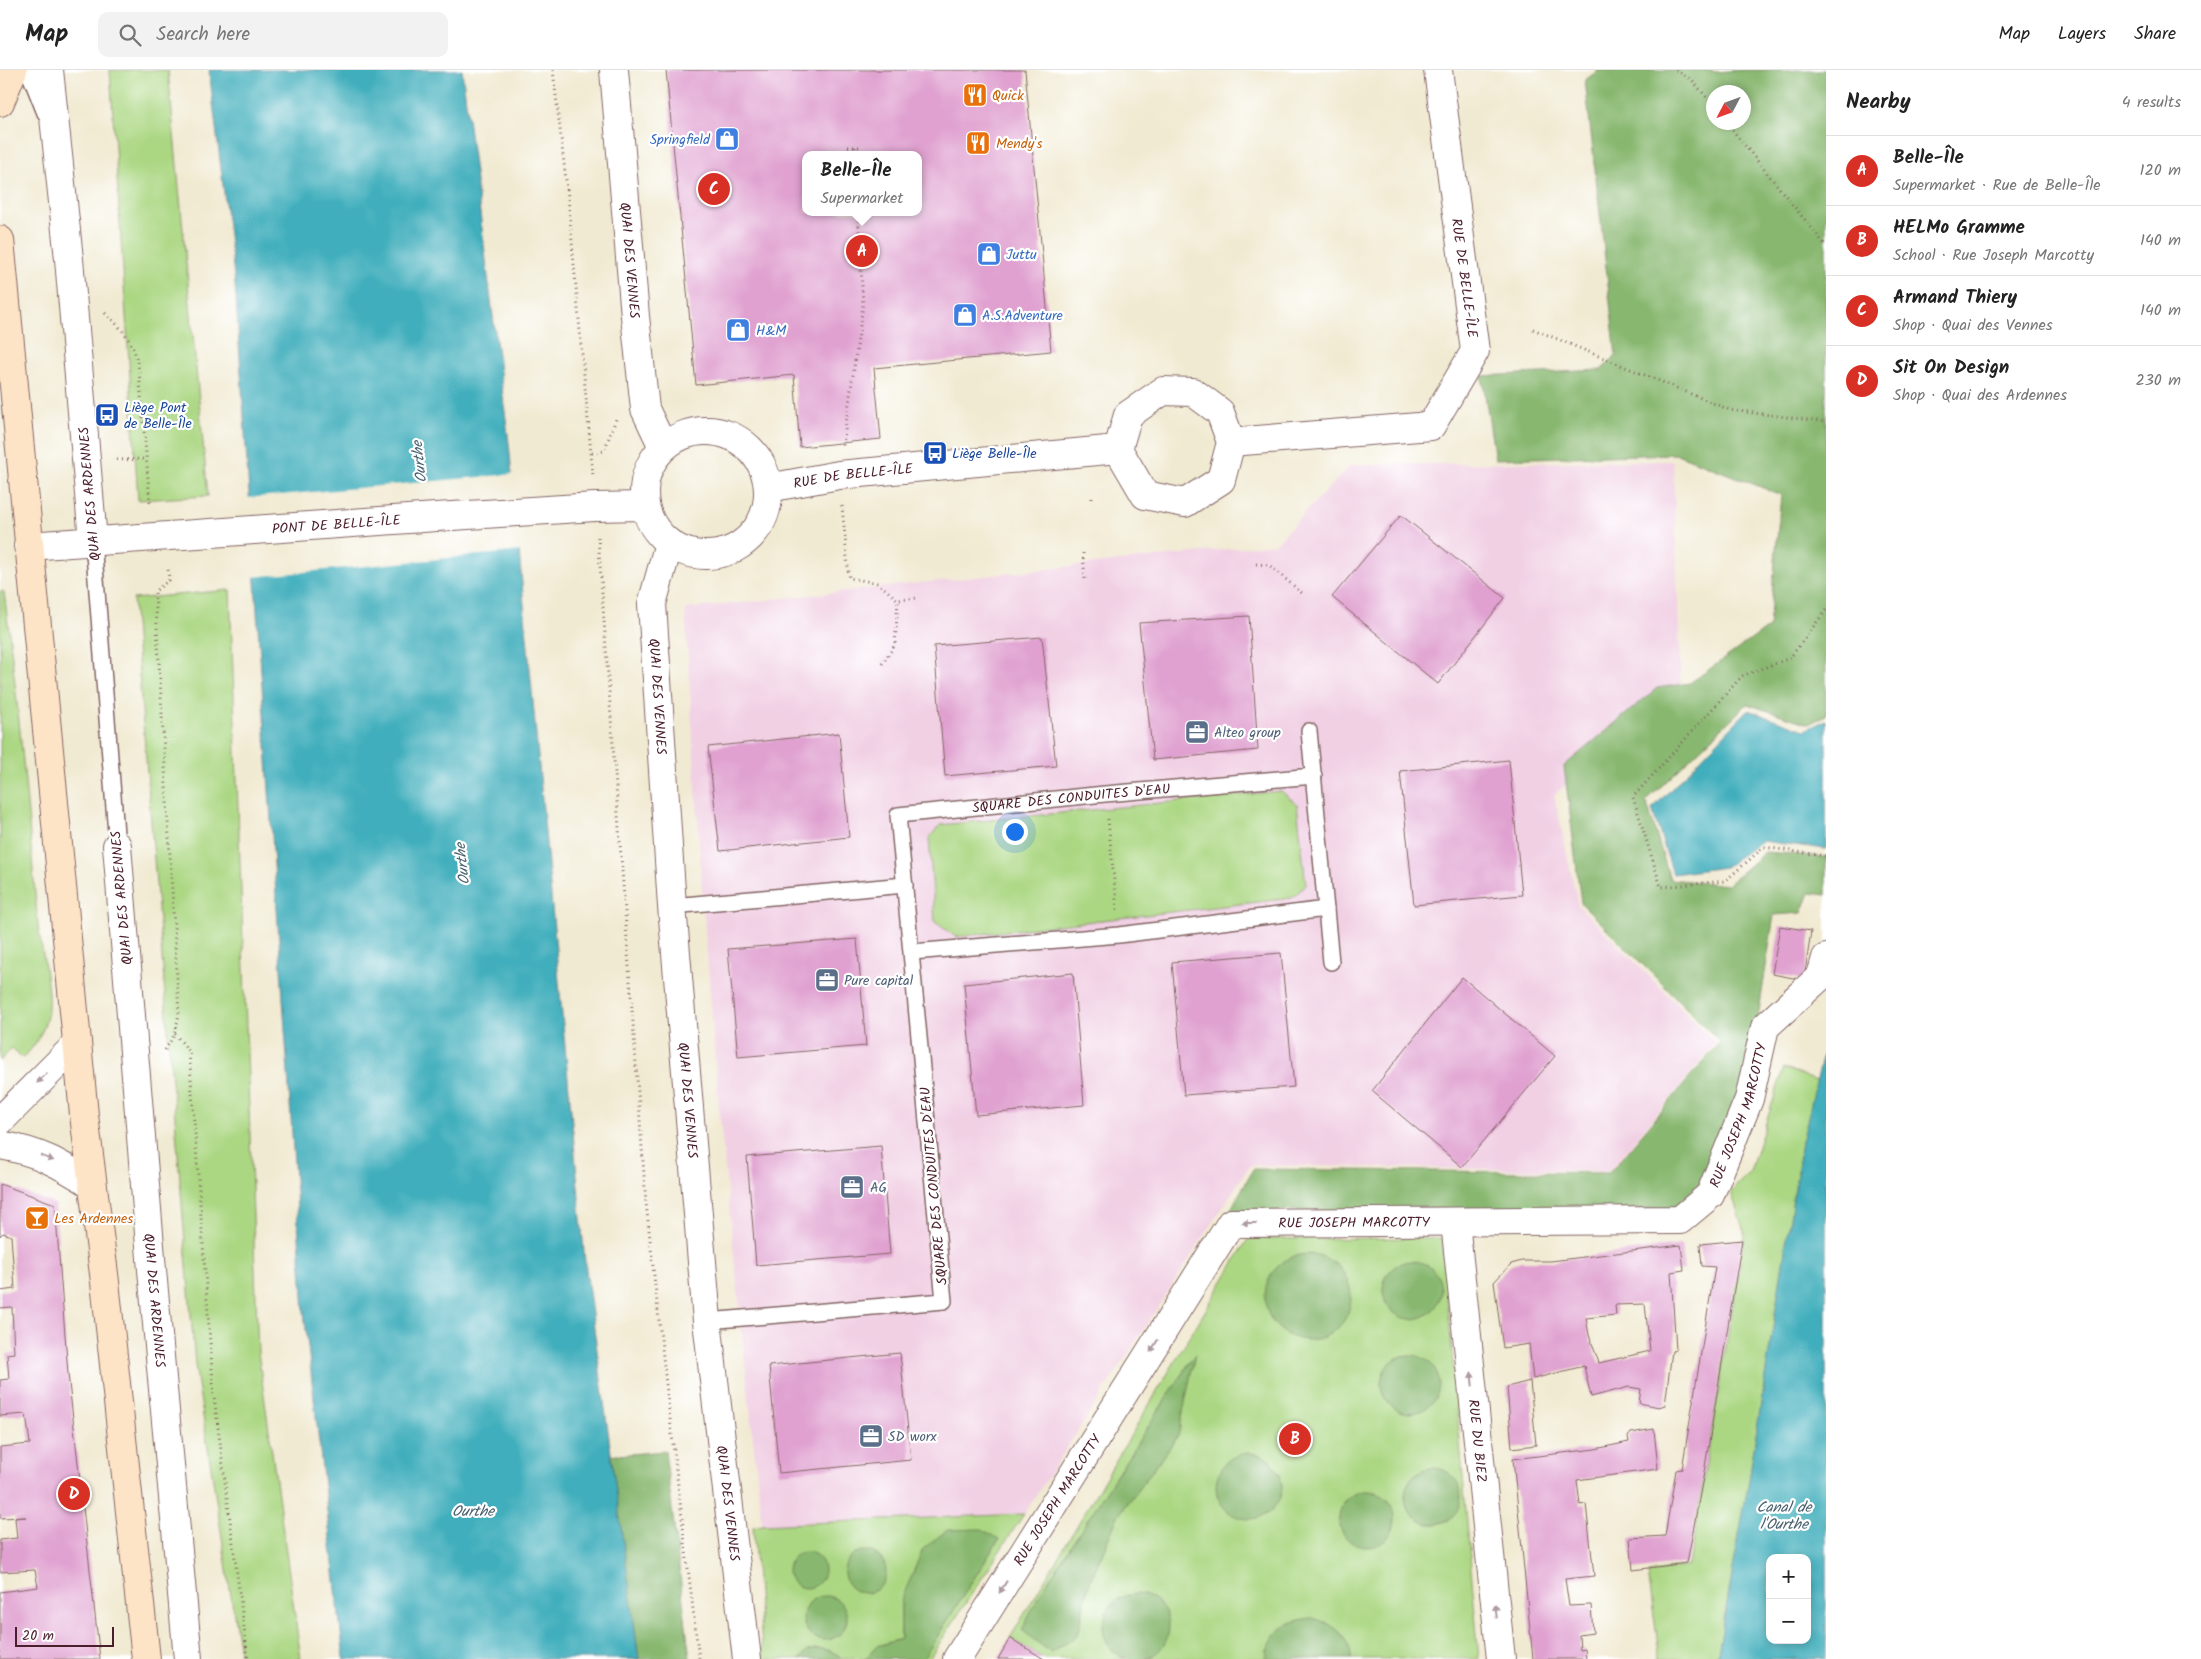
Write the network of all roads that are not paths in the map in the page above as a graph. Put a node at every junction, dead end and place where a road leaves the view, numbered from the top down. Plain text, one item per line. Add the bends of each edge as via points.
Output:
1 (13, 70) edge
2 (28, 70) edge
3 (48, 70) edge
4 (614, 70) edge
5 (1438, 70) edge
6 (0, 102) edge
7 (55, 136) junction
8 (0, 240) edge
9 (1232, 442) junction
10 (662, 447) junction
11 (1118, 449) junction
12 (768, 488) junction
13 (644, 506) junction
14 (93, 541) junction
15 (669, 543) junction
16 (28, 546) junction
17 (1309, 731) dead end
18 (1314, 776) junction
19 (117, 846) joint
20 (905, 885) junction
21 (672, 906) junction
22 (1326, 909) junction
23 (912, 952) junction
24 (1826, 958) edge
25 (1331, 962) dead end
26 (77, 1044) junction
27 (0, 1121) edge
28 (0, 1145) edge
29 (92, 1184) junction
30 (1455, 1222) junction
31 (707, 1321) junction
32 (146, 1659) edge
33 (188, 1659) edge
34 (747, 1659) edge
35 (957, 1659) edge
36 (1501, 1659) edge

1 - 6 main road
2 - 7 lane, QUAI DES ARDENNES
3 - 7 street, QUAI DES ARDENNES
4 - 10 street, QUAI DES VENNES via 646,409
5 - 9 street, RUE DE BELLE-ÎLE via 1475,351 1431,426
7 - 14 street, QUAI DES ARDENNES via 69,258
8 - 16 main road
9 - 11 street via 1220,412 1193,392 1163,391 1128,415
9 - 11 street via 1221,480 1184,503 1145,495
10 - 12 street via 690,432 725,433 755,455 763,467
10 - 13 street via 647,469 642,491
11 - 12 street, RUE DE BELLE-ÎLE via 839,475
12 - 15 street via 768,504 760,524 743,544 715,556 690,552
13 - 14 street, PONT DE BELLE-ÎLE
13 - 15 street via 652,526
14 - 16 street, PONT DE BELLE-ÎLE
14 - 19 lane, QUAI DES ARDENNES
15 - 21 street, QUAI DES VENNES via 652,604
16 - 26 main road
17 - 18 lane
18 - 20 lane, SQUARE DES CONDUITES D'EAU via 898,815
18 - 22 lane
19 - 33 street, QUAI DES ARDENNES
20 - 21 lane
20 - 23 lane, SQUARE DES CONDUITES D'EAU
21 - 31 street, QUAI DES VENNES
22 - 23 lane via 1119,936
22 - 25 lane
23 - 31 lane, SQUARE DES CONDUITES D'EAU via 944,1301
24 - 30 street, RUE JOSEPH MARCOTTY via 1821,976 1765,1027 1749,1098 1710,1195 1680,1220
26 -> 27 street
26 - 29 main road
28 -> 29 street via 52,1159
29 - 32 main road
30 -> 35 street, RUE JOSEPH MARCOTTY via 1231,1223
36 -> 30 street, RUE DU BIEZ
31 - 34 street, QUAI DES VENNES

